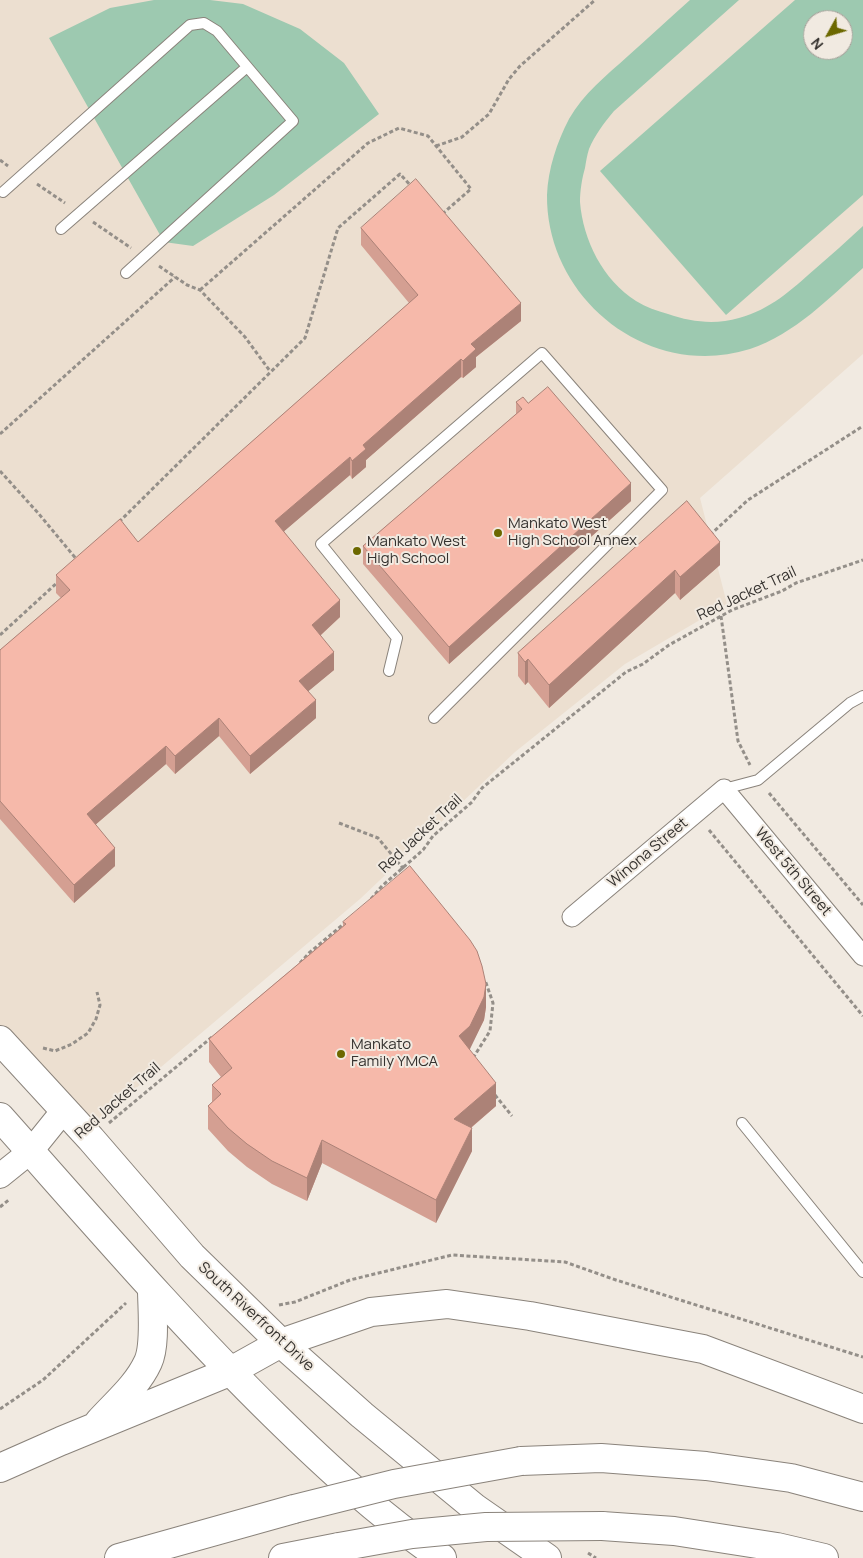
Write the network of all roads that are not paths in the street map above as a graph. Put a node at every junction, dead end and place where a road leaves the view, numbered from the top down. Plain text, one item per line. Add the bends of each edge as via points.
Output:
1 (247, 67) junction
2 (3, 192) dead end
3 (61, 229) dead end
4 (126, 273) dead end
5 (389, 671) dead end
6 (863, 696) edge
7 (434, 718) dead end
8 (724, 789) junction
9 (572, 916) dead end
10 (863, 956) edge
11 (0, 1040) edge
12 (64, 1110) junction
13 (0, 1117) edge
14 (742, 1123) dead end
15 (31, 1151) junction
16 (0, 1176) edge
17 (863, 1272) edge
18 (152, 1289) junction
19 (281, 1343) junction
20 (230, 1372) junction
21 (863, 1409) edge
22 (91, 1430) junction
23 (0, 1468) edge
24 (863, 1497) edge
25 (428, 1553) edge
26 (119, 1558) edge
27 (283, 1558) edge
28 (547, 1558) edge
29 (824, 1558) edge

1 - 2 lane via 217,31 204,23 190,25
1 - 3 lane
1 - 4 lane via 293,122
5 - 7 lane via 397,638 321,544 542,353 662,490
6 - 8 lane via 850,703 758,780
8 - 9 street, Winona Street
8 - 10 street, West 5th Street
11 - 12 main road, South Riverfront Drive
12 - 15 street
12 - 19 main road, South Riverfront Drive via 192,1256
13 - 15 main road
14 - 17 lane
15 - 16 street
15 - 18 main road
18 - 20 main road
18 - 22 main road via 152,1340 148,1361 133,1386
19 - 20 main road
19 - 21 main road via 371,1312 447,1304 530,1316 703,1349
19 - 28 main road, South Riverfront Drive via 474,1508
20 - 22 main road
20 - 25 main road via 318,1459
22 - 23 main road
24 - 26 main road, bridge via 791,1478 706,1466 601,1458 521,1461 394,1484
27 - 29 main road, bridge via 412,1534 486,1527 602,1526 674,1531

